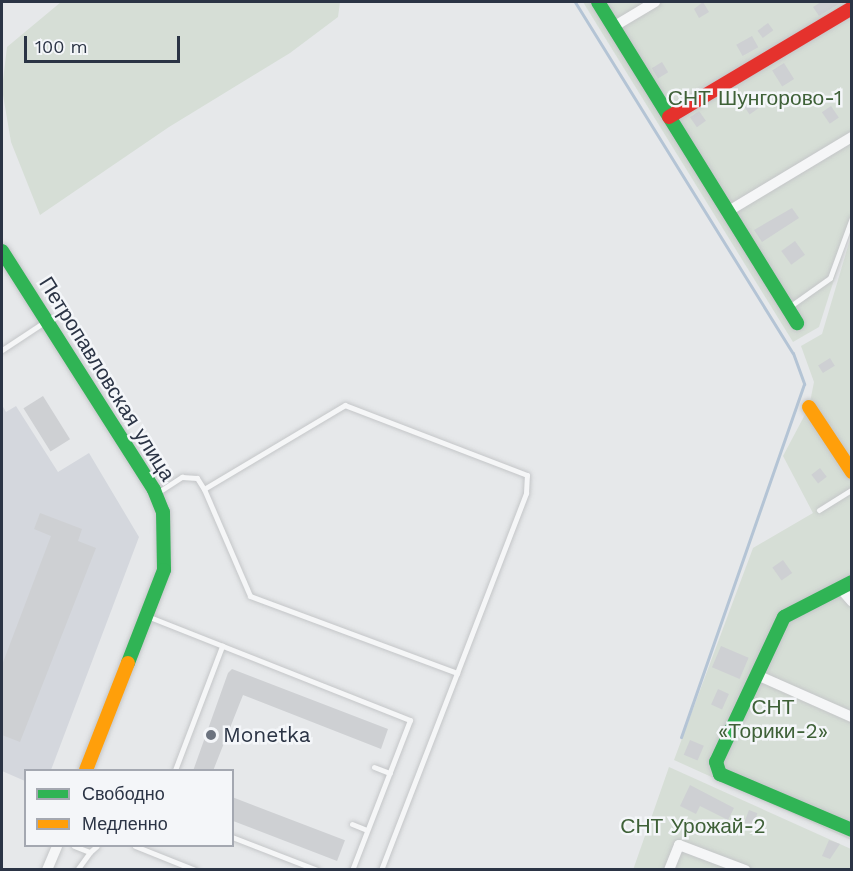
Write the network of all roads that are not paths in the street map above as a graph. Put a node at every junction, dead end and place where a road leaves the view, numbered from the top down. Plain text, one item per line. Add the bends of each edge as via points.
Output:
1 (598, 2) edge
2 (655, 2) edge
3 (852, 8) edge
4 (613, 27) junction
5 (669, 117) junction
6 (852, 137) edge
7 (727, 212) junction
8 (852, 218) edge
9 (2, 251) edge
10 (788, 308) junction
11 (47, 320) junction
12 (797, 323) dead end
13 (2, 350) edge
14 (807, 404) dead end
15 (851, 470) edge
16 (204, 489) junction
17 (852, 489) edge
18 (155, 494) junction
19 (819, 510) dead end
20 (846, 585) edge
21 (852, 602) edge
22 (147, 616) junction
23 (222, 646) junction
24 (457, 673) junction
25 (758, 675) junction
26 (852, 717) edge
27 (374, 767) dead end
28 (87, 769) edge
29 (175, 769) edge
30 (390, 773) junction
31 (352, 824) dead end
32 (368, 830) junction
33 (852, 830) edge
34 (234, 838) edge
35 (57, 847) edge
36 (77, 847) edge
37 (96, 847) edge
38 (138, 847) edge
39 (90, 852) junction
40 (47, 870) edge
41 (77, 870) edge
42 (195, 870) edge
43 (317, 870) edge
44 (352, 870) edge
45 (381, 870) edge
46 (669, 870) edge
47 (745, 870) edge

1 - 4 street
2 - 4 street
3 - 5 street
4 - 5 street
5 - 7 street
6 - 7 street
7 - 10 street
8 - 10 lane via 830,278
9 - 11 street, Петропавловская улица
10 - 12 street
11 - 13 lane
11 - 18 street, Петропавловская улица
14 - 15 street
16 - 18 lane via 197,478 182,477
16 - 24 lane via 250,596
16 - 24 lane via 345,405 527,475 526,493
17 - 19 lane
18 - 22 street, Петропавловская улица via 163,512 167,555
20 - 21 street
20 - 25 street via 784,617
22 - 23 lane
22 - 28 street, Петропавловская улица
23 - 29 lane
23 - 30 lane via 410,720
24 - 45 lane
25 - 26 street
25 - 33 street via 716,762 720,774
27 - 30 lane
30 - 32 lane
31 - 32 lane
32 - 44 lane
34 - 43 lane
35 - 40 street
36 - 39 lane
37 - 39 lane
38 - 42 lane
39 - 41 lane
46 - 47 street via 679,845

